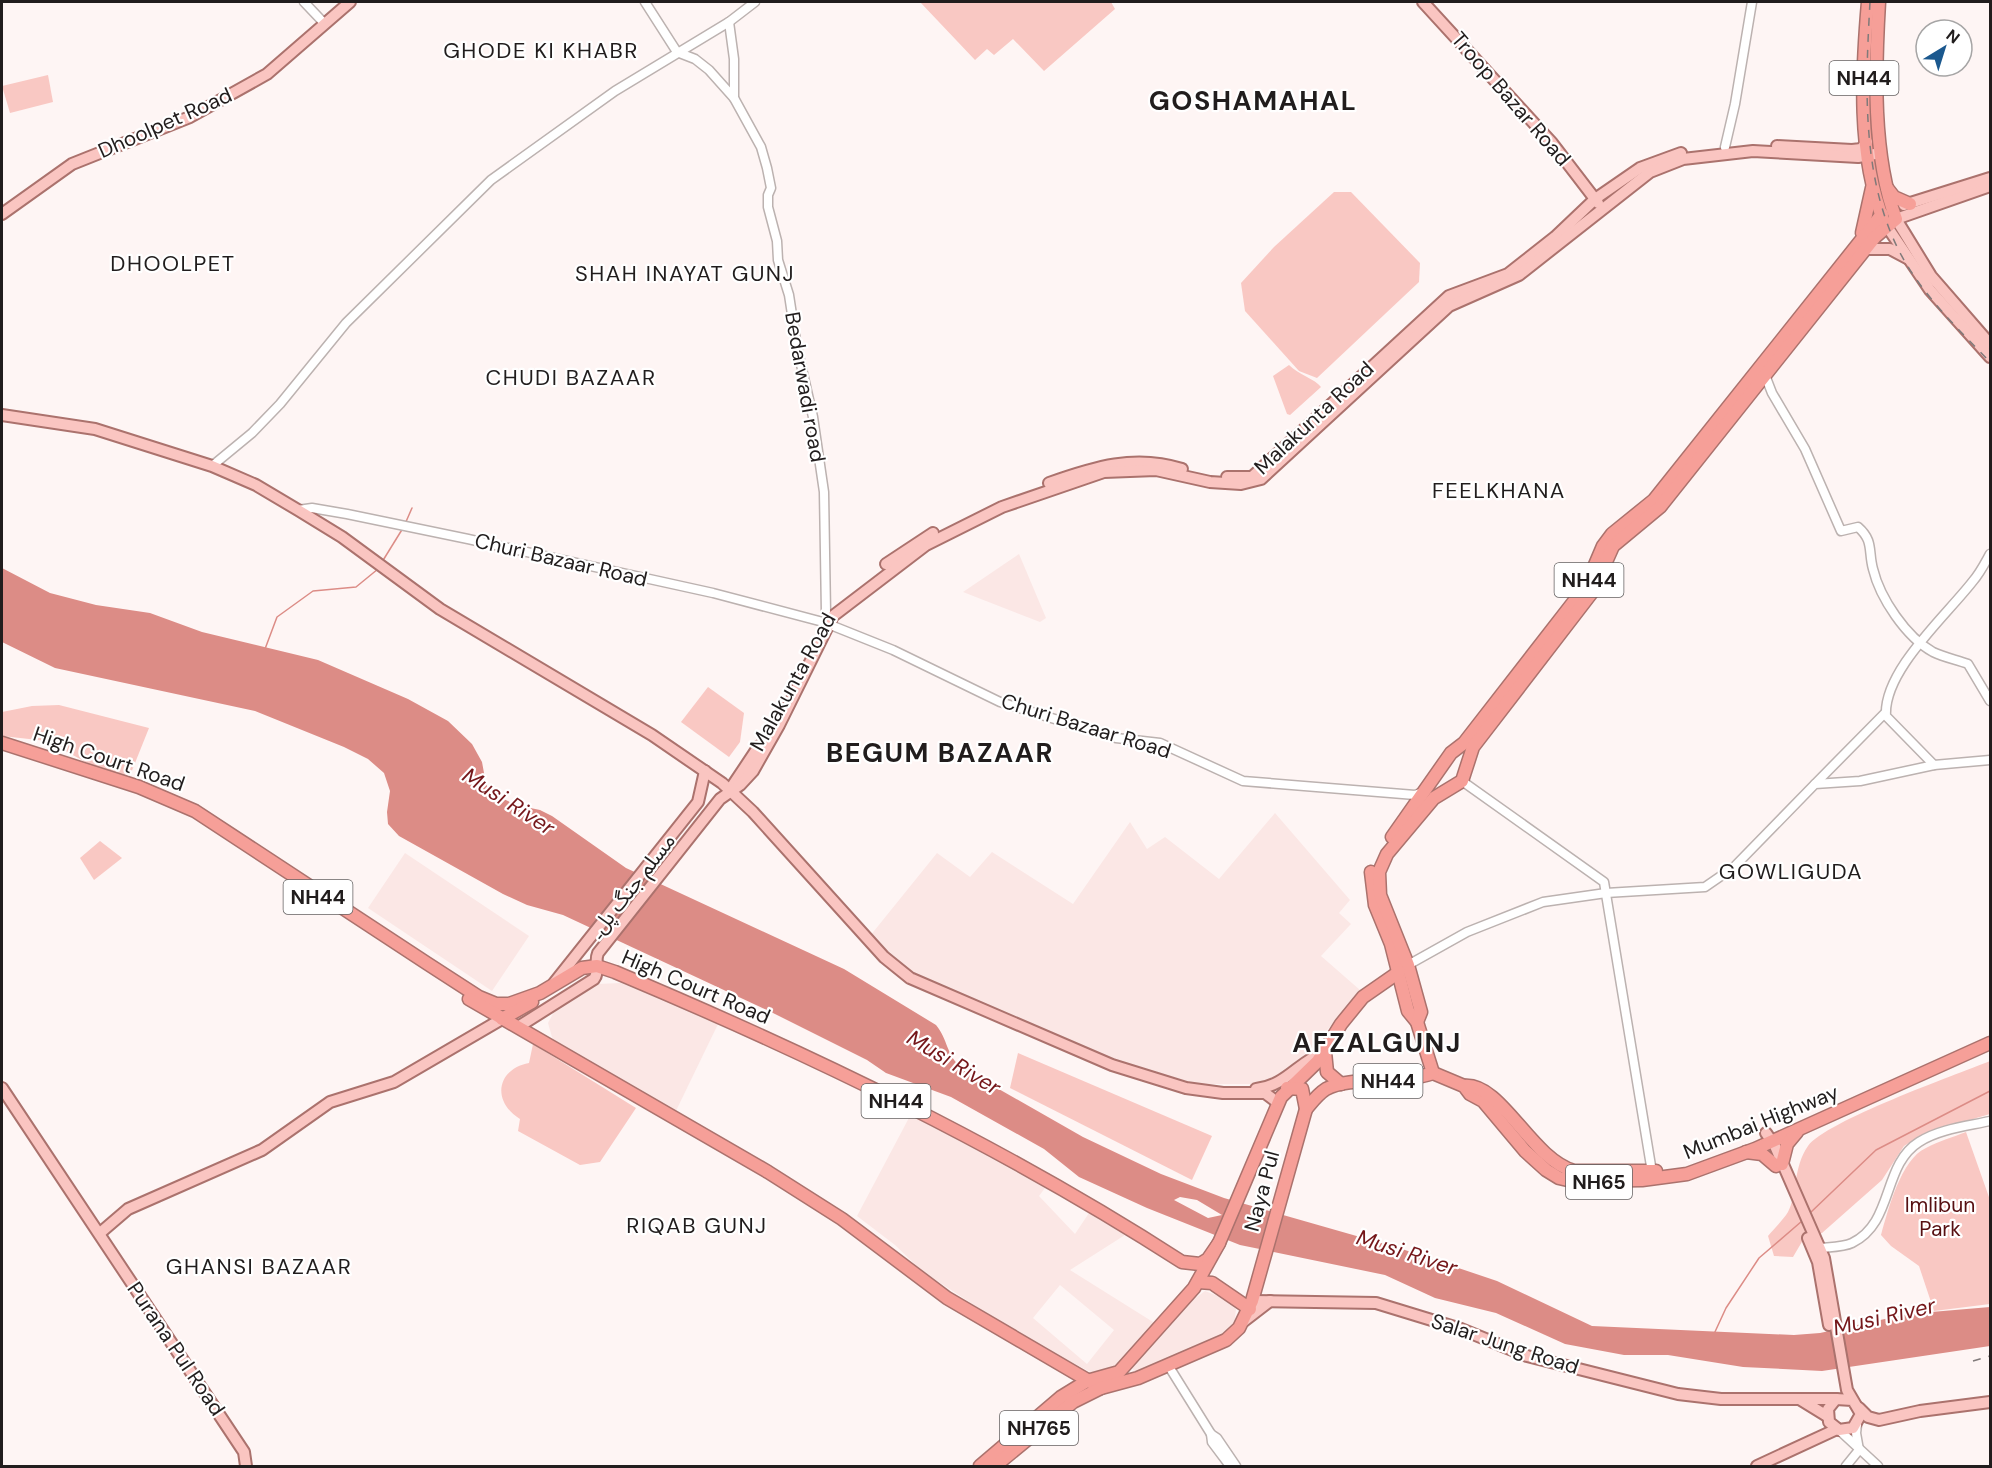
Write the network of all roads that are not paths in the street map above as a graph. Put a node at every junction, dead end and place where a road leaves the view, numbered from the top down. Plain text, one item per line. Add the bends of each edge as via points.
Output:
1 (304, 2) edge
2 (351, 2) edge
3 (645, 2) edge
4 (755, 2) edge
5 (1423, 2) edge
6 (1752, 2) edge
7 (1868, 2) edge
8 (1879, 2) edge
9 (729, 22) junction
10 (324, 23) junction
11 (677, 52) junction
12 (734, 98) junction
13 (1867, 142) junction
14 (1725, 147) junction
15 (1881, 153) junction
16 (1868, 155) junction
17 (1990, 178) edge
18 (1873, 181) junction
19 (1990, 186) edge
20 (1886, 188) junction
21 (1598, 203) junction
22 (1910, 204) junction
23 (2, 214) edge
24 (1889, 217) junction
25 (1862, 244) junction
26 (1912, 260) junction
27 (1990, 344) edge
28 (1990, 357) edge
29 (1765, 375) junction
30 (2, 415) edge
31 (212, 466) junction
32 (298, 510) junction
33 (1990, 554) edge
34 (826, 620) junction
35 (1922, 643) junction
36 (1990, 701) edge
37 (1885, 713) junction
38 (2, 745) edge
39 (1468, 746) junction
40 (1990, 760) edge
41 (1934, 765) junction
42 (705, 771) junction
43 (1462, 781) junction
44 (1815, 784) junction
45 (730, 790) junction
46 (1425, 791) junction
47 (698, 802) junction
48 (711, 811) junction
49 (1606, 893) junction
50 (597, 966) junction
51 (1403, 968) junction
52 (543, 991) junction
53 (478, 1005) junction
54 (502, 1019) junction
55 (518, 1027) junction
56 (476, 1035) junction
57 (1990, 1036) edge
58 (1990, 1043) edge
59 (1325, 1052) junction
60 (1433, 1073) junction
61 (1341, 1084) junction
62 (2, 1088) edge
63 (1287, 1088) junction
64 (1217, 1091) junction
65 (1276, 1104) junction
66 (1306, 1109) junction
67 (1990, 1121) edge
68 (1800, 1130) junction
69 (1768, 1139) junction
70 (1524, 1141) junction
71 (1744, 1152) junction
72 (1779, 1165) junction
73 (1652, 1172) junction
74 (100, 1233) junction
75 (1810, 1236) junction
76 (1219, 1244) junction
77 (1820, 1248) junction
78 (1207, 1269) junction
79 (1825, 1280) junction
80 (1198, 1282) junction
81 (1253, 1296) junction
82 (1270, 1301) junction
83 (1244, 1321) junction
84 (1127, 1365) junction
85 (1168, 1365) junction
86 (1062, 1367) junction
87 (1138, 1378) junction
88 (1842, 1384) junction
89 (1084, 1387) junction
90 (1061, 1397) junction
91 (1792, 1398) junction
92 (1837, 1399) junction
93 (1990, 1402) edge
94 (1856, 1404) junction
95 (1927, 1412) junction
96 (1827, 1416) junction
97 (1857, 1424) junction
98 (1838, 1430) junction
99 (1211, 1434) junction
100 (1815, 1438) junction
101 (1859, 1450) junction
102 (246, 1467) edge
103 (981, 1467) edge
104 (995, 1467) edge
105 (1230, 1467) edge
106 (1236, 1467) edge
107 (1757, 1467) edge
108 (1846, 1467) edge
109 (1878, 1467) edge

1 - 10 street
2 - 10 main road, Dhoolpet Road
3 - 11 street
4 - 9 street
5 - 21 main road, Troop Bazar Road via 1545,135
6 - 14 street
7 - 13 highway, NH44 via 1864,46
8 - 15 highway, NH44 via 1876,47
9 - 11 street
9 - 12 street
10 - 23 main road, Dhoolpet Road via 267,74 190,117 72,164
11 - 12 street, Bedarwadi road via 709,70
11 - 31 street via 615,91 491,180 346,323 252,433
12 - 34 street, Bedarwadi road via 761,147 771,188 768,207 789,295 824,492
13 - 14 main road, Malakunta Road via 1861,149 1852,150
13 - 16 highway, NH44
14 - 21 main road, Malakunta Road via 1682,153 1640,168
15 - 16 main road
15 - 20 highway, NH44
16 - 18 highway, NH44
16 - 21 main road via 1753,151 1683,159 1650,172
17 - 22 main road
18 - 24 highway, NH44
18 - 25 highway
19 - 24 main road
20 - 22 highway
20 - 24 highway, NH44
21 - 34 main road, Malakunta Road via 1508,274 1449,296 1252,477 1221,480 1158,462 1114,464 1072,478 962,519 922,539
22 - 24 main road
24 - 25 highway, NH44
24 - 26 main road
25 - 26 main road via 1890,249
25 - 29 highway, NH44
25 - 39 highway, NH44 via 1654,500 1612,534 1586,586
26 - 27 main road
26 - 28 main road via 1945,308
29 - 35 street via 1841,531 1858,527 1867,535 1880,589
29 - 39 highway, NH44 via 1660,507 1613,546 1593,591
30 - 31 main road via 95,429
31 - 32 main road via 256,485
32 - 34 street, Churi Bazaar Road via 312,508 404,526
32 - 42 main road via 440,609 652,735
33 - 35 street via 1975,579
34 - 45 main road, مسلم جنگ پل۔ via 779,725 753,771
34 - 46 street, Churi Bazaar Road via 1000,702 1116,738 1160,743 1243,781 1415,795
35 - 36 street via 1933,652 1968,664
35 - 37 street via 1900,670
37 - 41 street
37 - 44 street
38 - 52 highway, High Court Road / NH44 via 139,787 195,811 479,997 509,1004
38 - 53 highway, High Court Road / NH44 via 139,791 191,815
39 - 43 highway, NH44
39 - 46 highway, NH44 via 1451,753
40 - 41 street
41 - 44 street via 1860,781
42 - 45 main road
42 - 47 main road
43 - 49 street via 1600,878
43 - 51 highway via 1434,798 1387,854 1379,872 1380,895
44 - 49 street via 1734,867 1705,887
45 - 48 main road, مسلم جنگ پل۔
45 - 64 main road via 898,970 942,993 1112,1065 1162,1082
46 - 51 highway, NH44 via 1372,866 1375,905
47 - 48 main road
47 - 52 main road, مسلم جنگ پل۔ via 585,946
48 - 50 main road, مسلم جنگ پل۔ via 598,953
49 - 51 street via 1543,902 1465,933
49 - 73 street
50 - 52 highway, High Court Road / NH44 via 582,968
50 - 55 main road via 594,979
50 - 76 highway, High Court Road / NH44 via 684,1001 922,1114 1087,1203 1182,1262 1200,1264
51 - 59 highway, NH44 via 1351,1010
51 - 60 highway, NH44 via 1408,1011 1417,1022
52 - 54 highway
53 - 54 highway, High Court Road / NH44
53 - 56 main road via 486,1022
54 - 55 highway, High Court Road / NH44
54 - 56 main road
55 - 86 highway, High Court Road / NH44 via 777,1178 842,1219 947,1298
56 - 74 main road via 394,1082 330,1102 262,1150 128,1209
57 - 69 highway, Mumbai Highway / NH65
58 - 68 highway, Mumbai Highway / NH65
59 - 61 highway, NH44 via 1327,1072
59 - 63 highway, NH44
59 - 64 main road via 1313,1056 1273,1086
60 - 61 highway, NH44 via 1415,1079
60 - 70 highway, Mumbai Highway / NH65 via 1464,1086
61 - 66 highway, NH44 via 1326,1089
62 - 74 main road, Purana Pul Road
63 - 65 highway, NH44
63 - 66 highway via 1302,1089
64 - 65 main road via 1265,1093
65 - 76 highway, Naya Pul / NH44
66 - 81 highway, Naya Pul / NH44
67 - 77 street via 1919,1142 1902,1160 1876,1224 1850,1244
68 - 69 highway, Mumbai Highway / NH65
68 - 72 highway via 1787,1144
69 - 71 highway, Mumbai Highway / NH65
69 - 72 main road
69 - 73 highway, Mumbai Highway / NH65
70 - 71 highway, Mumbai Highway / NH65 via 1546,1170 1572,1181 1675,1176
70 - 73 highway, Mumbai Highway / NH65 via 1552,1162 1574,1171
71 - 72 highway via 1762,1154
72 - 75 main road
74 - 102 main road, Purana Pul Road via 244,1452
75 - 77 main road
75 - 79 main road
76 - 78 highway, Naya Pul
77 - 79 main road
78 - 80 highway, Naya Pul
78 - 81 highway via 1211,1277 1242,1295
79 - 88 main road
80 - 81 highway
80 - 84 highway, Naya Pul
81 - 82 main road, Salar Jung Road
81 - 83 highway, NH44
82 - 83 main road
82 - 91 main road, Salar Jung Road via 1376,1303 1461,1329 1527,1356 1678,1394 1721,1399
83 - 85 highway, NH44 via 1217,1345
84 - 87 highway via 1126,1374
84 - 89 highway
85 - 87 highway, NH44
85 - 99 street
86 - 89 highway, NH44
86 - 90 highway via 1070,1382
87 - 89 highway, NH44 via 1101,1389
88 - 92 main road
88 - 94 main road
89 - 90 highway, NH765
89 - 104 highway, NH765
90 - 103 highway, NH765
91 - 92 main road, Salar Jung Road
91 - 96 main road, Salar Jung Road via 1811,1404
92 - 94 main road
92 - 96 main road
93 - 95 main road
94 - 95 main road via 1868,1417 1879,1420
94 - 97 main road
95 - 97 main road via 1877,1425
96 - 98 main road
96 - 100 main road
97 - 98 main road via 1849,1430
97 - 101 street
98 - 100 main road
98 - 101 street
99 - 105 street via 1212,1442
99 - 106 street
100 - 107 main road
101 - 108 street
101 - 109 street

